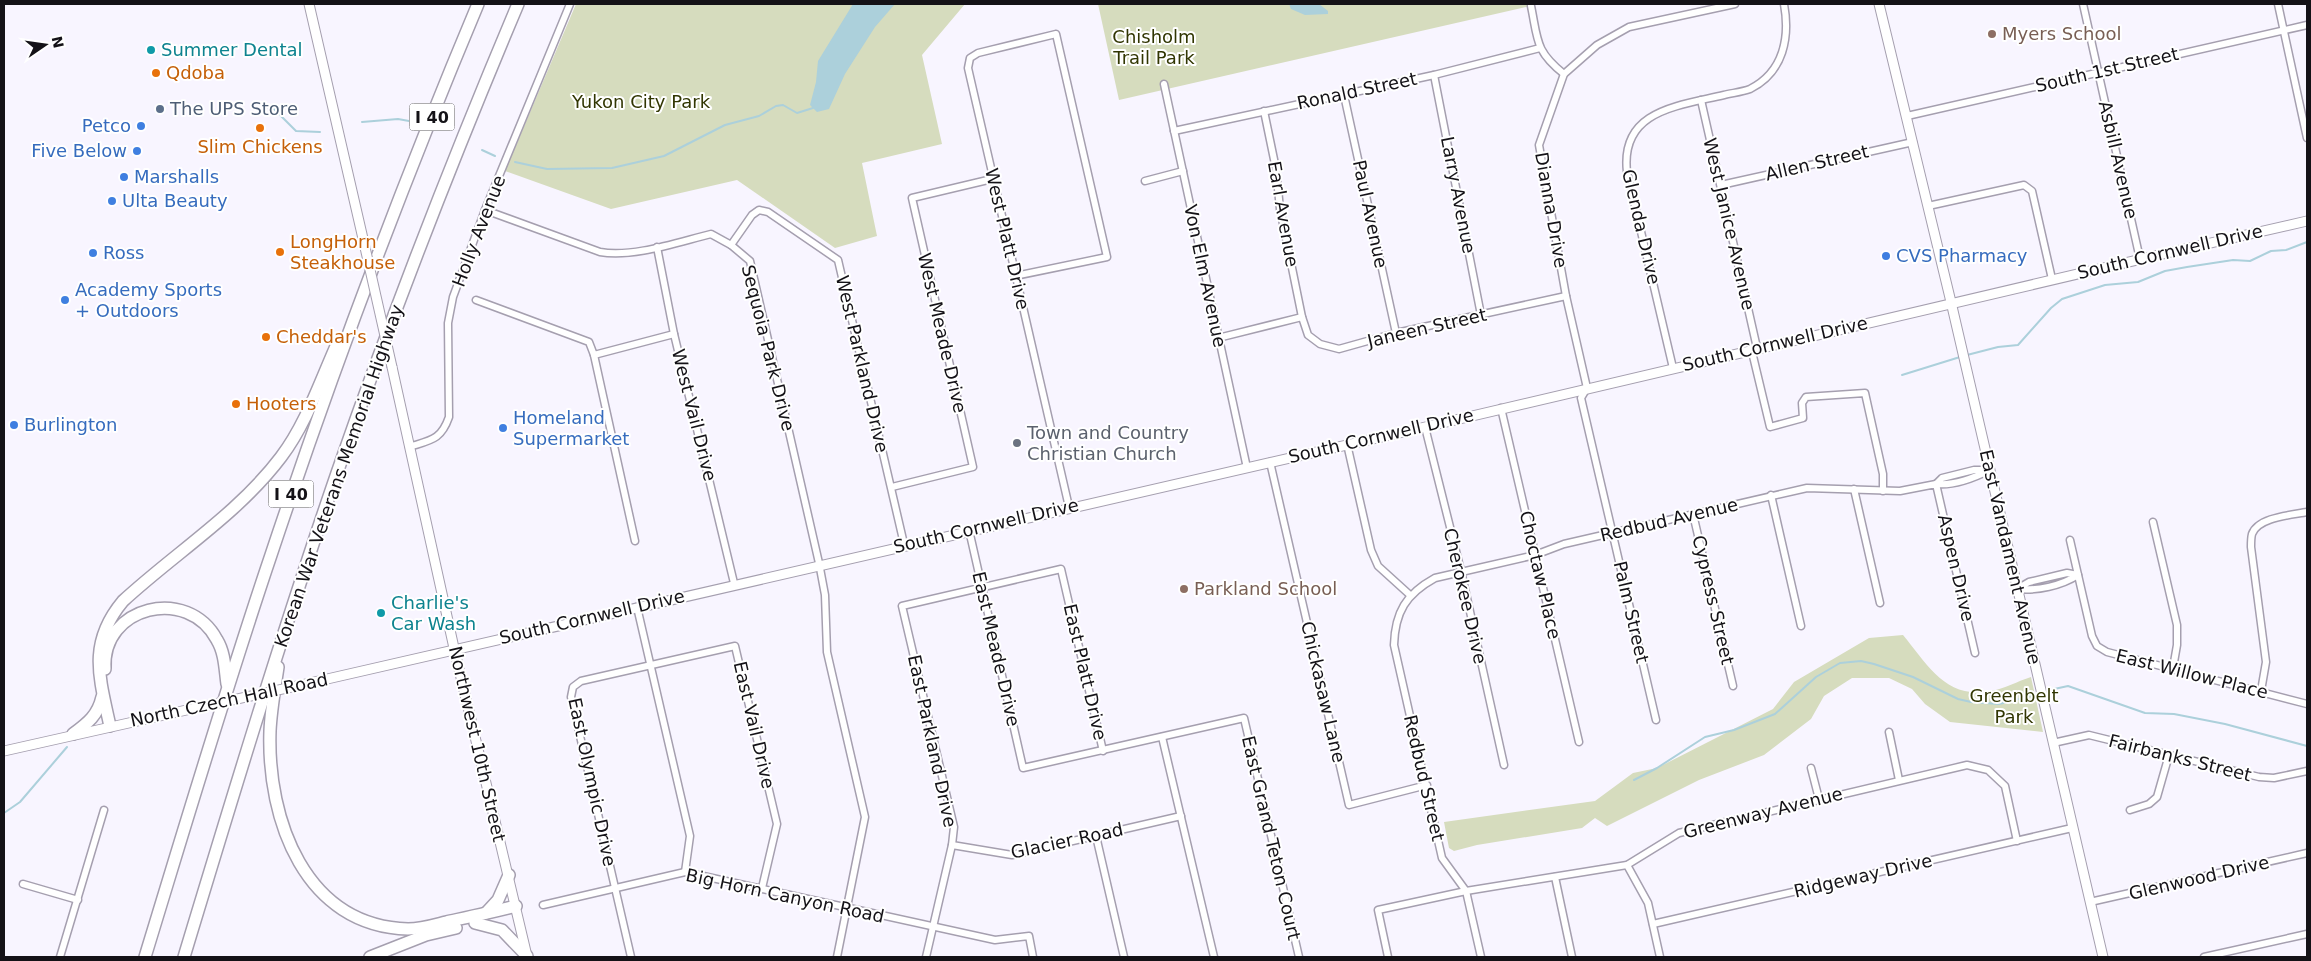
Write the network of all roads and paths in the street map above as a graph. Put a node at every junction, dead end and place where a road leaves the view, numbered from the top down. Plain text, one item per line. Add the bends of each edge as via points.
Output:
1 (308, 4) edge
2 (478, 4) edge
3 (518, 4) edge
4 (570, 4) edge
5 (1736, 4) edge
6 (1784, 4) edge
7 (1880, 4) edge
8 (2083, 4) edge
9 (2278, 4) edge
10 (1531, 6) dead end
11 (2307, 25) edge
12 (2284, 30) junction
13 (1540, 48) junction
14 (2099, 72) junction
15 (1564, 74) junction
16 (1434, 75) junction
17 (1164, 84) dead end
18 (1344, 95) junction
19 (1701, 100) junction
20 (1264, 111) junction
21 (1907, 116) junction
22 (1174, 131) junction
23 (2307, 138) edge
24 (1913, 142) junction
25 (1183, 171) junction
26 (992, 179) junction
27 (1144, 181) dead end
28 (1721, 185) junction
29 (1928, 206) junction
30 (485, 210) junction
31 (2307, 221) edge
32 (732, 245) junction
33 (658, 247) junction
34 (2140, 259) junction
35 (1015, 276) junction
36 (2052, 279) junction
37 (1566, 296) junction
38 (476, 300) dead end
39 (360, 301) junction
40 (1951, 302) junction
41 (1481, 315) junction
42 (1302, 317) junction
43 (1396, 333) junction
44 (674, 334) junction
45 (1218, 338) junction
46 (1757, 348) junction
47 (594, 354) junction
48 (1673, 368) junction
49 (1588, 388) junction
50 (1501, 408) junction
51 (1425, 427) junction
52 (1347, 444) junction
53 (409, 447) junction
54 (1270, 462) junction
55 (1247, 468) junction
56 (1990, 470) junction
57 (1958, 474) junction
58 (1960, 481) junction
59 (1936, 484) junction
60 (892, 487) junction
61 (1854, 489) junction
62 (1883, 491) junction
63 (1771, 495) junction
64 (1069, 507) junction
65 (2307, 512) edge
66 (1693, 514) junction
67 (2153, 522) dead end
68 (969, 530) junction
69 (1613, 533) junction
70 (2070, 540) dead end
71 (634, 541) dead end
72 (904, 544) junction
73 (1536, 555) junction
74 (819, 563) junction
75 (1461, 572) junction
76 (2078, 575) junction
77 (734, 583) junction
78 (982, 587) junction
79 (2017, 589) junction
80 (1410, 595) junction
81 (1880, 603) dead end
82 (637, 607) junction
83 (1802, 626) dead end
84 (284, 632) junction
85 (454, 648) junction
86 (1975, 653) dead end
87 (650, 664) junction
88 (2173, 668) junction
89 (1733, 686) dead end
90 (228, 688) junction
91 (2261, 691) junction
92 (102, 692) junction
93 (2307, 704) edge
94 (1244, 718) joint
95 (1656, 720) dead end
96 (113, 725) junction
97 (1889, 732) dead end
98 (73, 734) junction
99 (1162, 737) junction
100 (1579, 742) dead end
101 (2053, 744) junction
102 (4, 751) edge
103 (1103, 751) junction
104 (2170, 755) junction
105 (1504, 766) dead end
106 (1811, 768) dead end
107 (2307, 771) edge
108 (1899, 780) junction
109 (1427, 786) junction
110 (1819, 799) junction
111 (104, 810) dead end
112 (2130, 810) dead end
113 (1181, 816) junction
114 (2072, 828) junction
115 (1096, 836) junction
116 (2017, 841) junction
117 (952, 845) junction
118 (2307, 853) edge
119 (1627, 865) junction
120 (685, 872) junction
121 (509, 876) junction
122 (1555, 877) junction
123 (23, 884) dead end
124 (615, 888) junction
125 (762, 888) junction
126 (1466, 891) junction
127 (78, 900) junction
128 (2090, 902) junction
129 (542, 904) dead end
130 (848, 907) junction
131 (517, 909) junction
132 (486, 913) junction
133 (475, 923) junction
134 (1653, 924) junction
135 (933, 927) junction
136 (2307, 934) edge
137 (60, 957) edge
138 (145, 957) edge
139 (184, 957) edge
140 (370, 957) edge
141 (528, 957) edge
142 (631, 957) edge
143 (837, 957) edge
144 (926, 957) edge
145 (1033, 957) edge
146 (1124, 957) edge
147 (1214, 957) edge
148 (1299, 957) edge
149 (1388, 957) edge
150 (1481, 957) edge
151 (1572, 957) edge
152 (1660, 957) edge
153 (2103, 957) edge
154 (2204, 957) edge

1 - 53 main road, Northwest 10th Street, bridge
2 - 39 highway, Korean War Veterans Memorial Highway / I 40
3 - 84 highway, Korean War Veterans Memorial Highway / I 40 via 432,216 338,472
4 - 30 street, Holly Avenue
5 - 15 street, Dianna Drive via 1629,27 1597,45
6 - 19 street, Glenda Drive via 1788,23 1785,47 1765,79 1749,89
7 - 21 main road, East Vandament Avenue
8 - 14 street, Asbill Avenue
9 - 12 street
10 - 13 street
11 - 12 street, South 1st Street
12 - 14 street, South 1st Street
12 - 23 street
13 - 15 street via 1547,60
13 - 16 street, Ronald Street
14 - 21 street, South 1st Street
14 - 34 street, Asbill Avenue
15 - 37 street, Dianna Drive via 1539,145
16 - 18 street, Ronald Street
16 - 41 street, Larry Avenue
17 - 22 street, Von Elm Avenue
18 - 20 street, Ronald Street
18 - 43 street, Paul Avenue
19 - 28 street, West Janice Avenue
19 - 48 street, Glenda Drive via 1656,112 1635,129 1625,156
20 - 22 street, Ronald Street
20 - 42 street, Earl Avenue
21 - 24 main road, East Vandament Avenue
22 - 25 street, Von Elm Avenue
24 - 28 street, Allen Street
24 - 29 main road, East Vandament Avenue
25 - 27 street
25 - 45 street, Von Elm Avenue
26 - 35 street, West Platt Drive
26 - 35 street, West Platt Drive via 968,68 970,58 978,53 1056,34 1107,256
26 - 60 street, West Meade Drive via 912,198 973,467
28 - 46 street, West Janice Avenue
29 - 36 street via 2024,185 2032,191
29 - 40 main road, East Vandament Avenue
30 - 33 street, Sequoia Park Drive via 600,252 613,254
30 - 53 street, Holly Avenue via 453,297 449,417 444,431 435,439
31 - 34 main road, South Cornwell Drive
32 - 33 street, Sequoia Park Drive via 711,234
32 - 60 street, West Parkland Drive via 759,210 768,212 838,260
32 - 74 street, Sequoia Park Drive via 750,261
33 - 44 street, West Vail Drive
34 - 36 main road, South Cornwell Drive
35 - 64 street, West Platt Drive
36 - 40 main road, South Cornwell Drive
37 - 41 street, Janeen Street
37 - 49 street, Dianna Drive
38 - 47 street via 583,339
39 - 90 highway, Korean War Veterans Memorial Highway / I 40 via 273,547
39 - 92 highway via 342,332 303,421 272,468 241,501 123,600 109,618 98,652
40 - 46 main road, South Cornwell Drive
40 - 56 main road, East Vandament Avenue
41 - 43 street, Janeen Street
42 - 43 street, Janeen Street via 1308,334 1320,344 1339,349
42 - 45 street
44 - 47 street
44 - 77 street, West Vail Drive
45 - 55 street, Von Elm Avenue
46 - 48 main road, South Cornwell Drive
46 - 62 street, West Janice Avenue via 1753,356 1770,427 1803,418 1802,403 1806,397 1865,393 1883,474
47 - 71 street
48 - 49 main road, South Cornwell Drive
49 - 50 main road, South Cornwell Drive
49 - 69 street, Palm Street via 1581,398
50 - 51 main road, South Cornwell Drive
50 - 73 street, Choctaw Place
51 - 52 main road, South Cornwell Drive
51 - 75 street, Cherokee Drive
52 - 54 main road, South Cornwell Drive
52 - 80 street via 1374,558 1378,566
53 - 85 main road, Northwest 10th Street
54 - 55 main road, South Cornwell Drive
54 - 109 street, Chickasaw Lane via 1349,805
55 - 64 main road, South Cornwell Drive
56 - 57 street, Redbud Avenue
56 - 58 street, Redbud Avenue via 1976,478
56 - 79 main road, East Vandament Avenue
57 - 58 street
57 - 59 street, Redbud Avenue via 1942,478
58 - 59 street, Redbud Avenue
59 - 62 street, Redbud Avenue
59 - 86 street, Aspen Drive
60 - 72 street
61 - 62 street, Redbud Avenue
61 - 63 street, Redbud Avenue via 1807,488
61 - 81 street
63 - 66 street, Redbud Avenue
63 - 83 street
64 - 68 main road, South Cornwell Drive
65 - 91 street via 2266,522 2257,526 2252,534 2266,662
66 - 69 street, Redbud Avenue
66 - 89 street, Cypress Street
67 - 88 street via 2177,625
68 - 72 main road, South Cornwell Drive
68 - 78 street, East Meade Drive
69 - 73 street, Redbud Avenue via 1564,544
69 - 95 street, Palm Street
70 - 76 street, East Willow Place
72 - 74 main road, South Cornwell Drive
73 - 75 street, Redbud Avenue
73 - 100 street, Choctaw Place
74 - 77 main road, South Cornwell Drive
74 - 130 street, Sequoia Park Drive via 826,596 827,652 865,817
75 - 80 street, Redbud Avenue via 1435,578
75 - 105 street, Cherokee Drive
76 - 79 street via 2068,582 2031,590
76 - 88 street, East Willow Place via 2097,646 2106,652
77 - 82 main road, South Cornwell Drive
78 - 103 street, East Meade Drive via 1023,768
78 - 103 street, East Platt Drive via 1061,569
78 - 117 street, East Parkland Drive via 902,606 954,827
79 - 101 main road, East Vandament Avenue
80 - 109 street, Redbud Street via 1394,629 1394,645
82 - 85 main road, South Cornwell Drive
82 - 87 street
84 - 132 highway via 271,712 272,771 288,838 307,876 341,909 381,926 411,929
84 - 139 highway, Korean War Veterans Memorial Highway / I 40
85 - 96 main road, North Czech Hall Road, bridge
85 - 121 main road, Northwest 10th Street
87 - 120 street via 690,836
87 - 124 street, East Olympic Drive via 581,681 573,686 571,697
87 - 125 street, East Vail Drive via 735,646 777,824
88 - 91 street, East Willow Place
90 - 96 highway via 221,649 205,623 172,608 139,613 122,626 110,642 107,653 106,678
90 - 138 highway, Korean War Veterans Memorial Highway / I 40
91 - 93 street, East Willow Place
92 - 96 highway
92 - 98 highway via 100,706 91,721
94 - 99 street, East Platt Drive
94 - 148 street, East Grand Teton Court
96 - 98 main road, North Czech Hall Road
97 - 108 street
98 - 102 main road, North Czech Hall Road
99 - 103 street, East Platt Drive
99 - 113 street
101 - 104 street, Fairbanks Street via 2089,735
101 - 114 main road, East Vandament Avenue
104 - 107 street, Fairbanks Street via 2259,777 2274,778
104 - 112 street via 2157,797 2149,804
106 - 110 street
108 - 110 street, Greenway Avenue
108 - 116 street, Greenway Avenue via 1967,765 1988,770 2005,786
109 - 126 street, Redbud Street via 1442,858
110 - 119 street, Greenway Avenue via 1679,833
111 - 127 street
113 - 115 street, Glacier Road
113 - 147 street
114 - 116 street, Ridgeway Drive
114 - 128 main road, East Vandament Avenue
115 - 117 street, Glacier Road via 1012,855
115 - 146 street
116 - 134 street, Ridgeway Drive
117 - 135 street, East Parkland Drive
118 - 128 street, Glenwood Drive
119 - 122 street, Greenway Avenue
119 - 134 street via 1648,903
120 - 124 street, Big Horn Canyon Road
120 - 125 street, Big Horn Canyon Road
121 - 131 main road, Northwest 10th Street
121 - 132 highway via 498,900
122 - 126 street, Greenway Avenue
122 - 151 street
123 - 127 street
124 - 129 street, Big Horn Canyon Road
124 - 142 street, East Olympic Drive
125 - 130 street, Big Horn Canyon Road
126 - 149 street via 1378,910
126 - 150 street, Redbud Street
127 - 137 street
128 - 153 main road, East Vandament Avenue
130 - 135 street, Big Horn Canyon Road
130 - 143 street, Sequoia Park Drive
131 - 132 highway
131 - 133 highway
131 - 141 main road, Northwest 10th Street
133 - 140 highway via 426,936
133 - 141 highway via 502,930
134 - 152 street
135 - 144 street, East Parkland Drive
135 - 145 street, Big Horn Canyon Road via 995,940 1029,936
136 - 154 street

